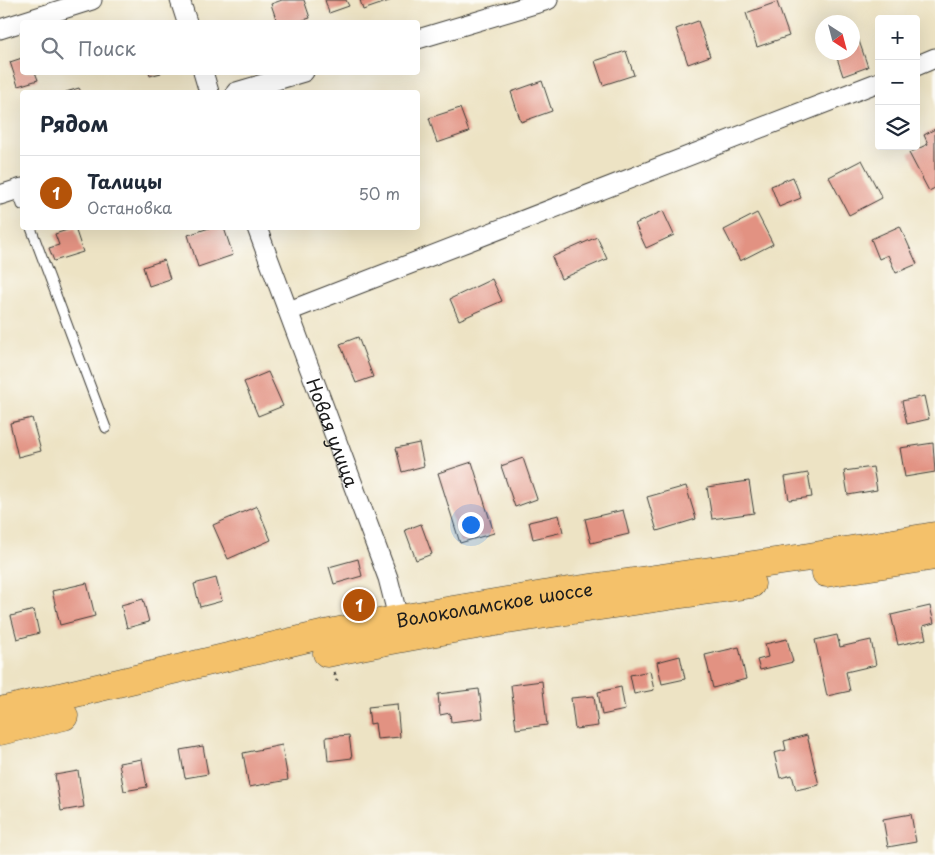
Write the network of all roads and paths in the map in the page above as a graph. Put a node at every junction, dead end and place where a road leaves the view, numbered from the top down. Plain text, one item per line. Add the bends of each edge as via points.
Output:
1 (92, 0) edge
2 (180, 0) edge
3 (537, 2) edge
4 (31, 20) edge
5 (186, 20) edge
6 (20, 23) edge
7 (0, 30) edge
8 (420, 38) edge
9 (935, 58) edge
10 (920, 64) edge
11 (204, 75) edge
12 (294, 75) edge
13 (875, 84) edge
14 (208, 90) edge
15 (243, 90) edge
16 (32, 230) edge
17 (258, 230) edge
18 (289, 311) junction
19 (106, 428) dead end
20 (935, 536) edge
21 (935, 556) edge
22 (401, 628) junction
23 (0, 711) edge
24 (0, 731) edge

1 - 4 street
2 - 5 street
3 - 8 street
6 - 7 street
9 - 10 street
11 - 14 street
12 - 15 street
13 - 18 street
16 - 19 lane
17 - 18 street, Новая улица
18 - 22 street, Новая улица via 388,578
20 - 22 main road, Волоколамское шоссе via 555,593
21 - 22 main road, Волоколамское шоссе via 556,613
22 - 23 main road, Волоколамское шоссе via 325,634
22 - 24 main road, Волоколамское шоссе via 252,670

